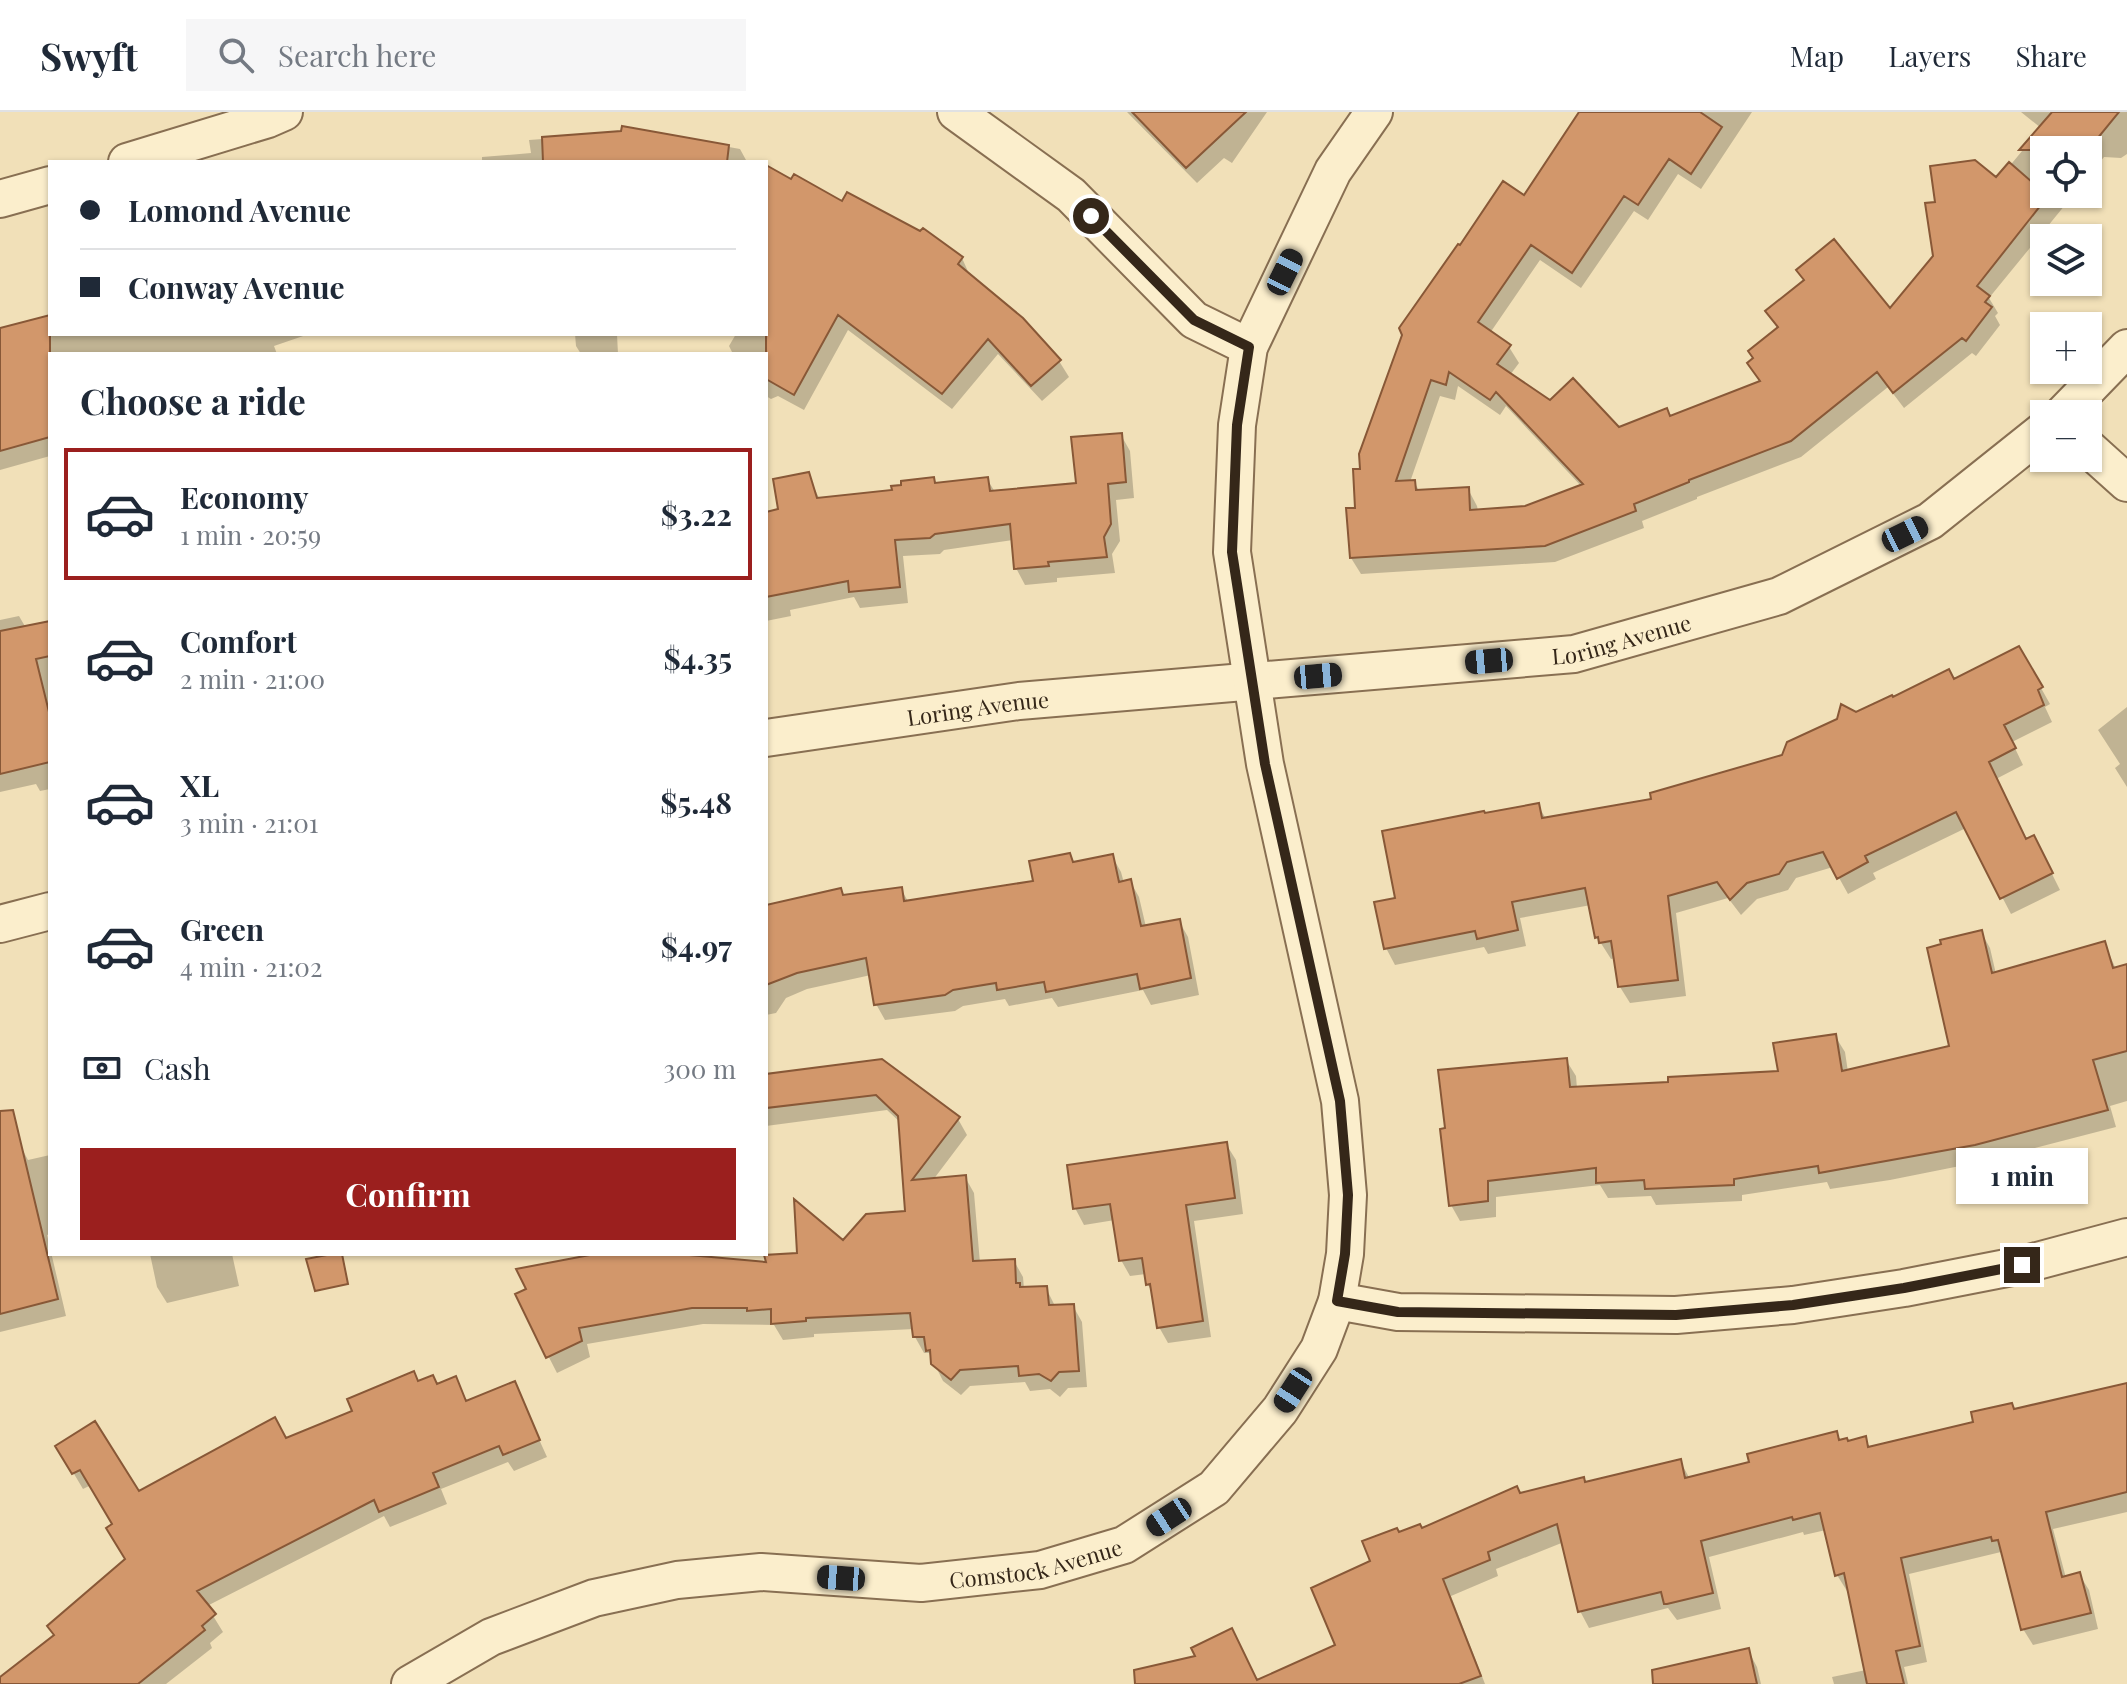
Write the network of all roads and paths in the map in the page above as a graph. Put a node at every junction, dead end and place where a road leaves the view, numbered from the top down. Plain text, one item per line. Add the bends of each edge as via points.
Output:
1 (284, 112) edge
2 (956, 112) edge
3 (1374, 112) edge
4 (134, 160) edge
5 (48, 186) edge
6 (0, 199) edge
7 (1249, 347) junction
8 (2127, 348) edge
9 (2077, 400) edge
10 (2030, 441) edge
11 (2102, 461) edge
12 (2127, 483) edge
13 (1251, 682) junction
14 (768, 738) edge
15 (48, 912) edge
16 (0, 924) edge
17 (2127, 1237) edge
18 (1337, 1301) junction
19 (410, 1684) edge

1 - 4 street
2 - 7 street via 1071,195 1194,320
3 - 7 street, Comstock Avenue via 1333,171
5 - 6 street
7 - 13 street, Comstock Avenue via 1237,425 1232,552
8 - 9 street
10 - 13 street, Loring Avenue via 1930,521 1779,596 1574,654
11 - 12 street
13 - 14 street, Loring Avenue via 1019,701
13 - 18 street, Comstock Avenue via 1340,1101 1348,1195
15 - 16 street
17 - 18 street via 1904,1288 1676,1315 1398,1312
18 - 19 street, Comstock Avenue via 1319,1349 1280,1410 1214,1488 1124,1545 1040,1570 921,1583 761,1572 677,1580 594,1598 491,1637

